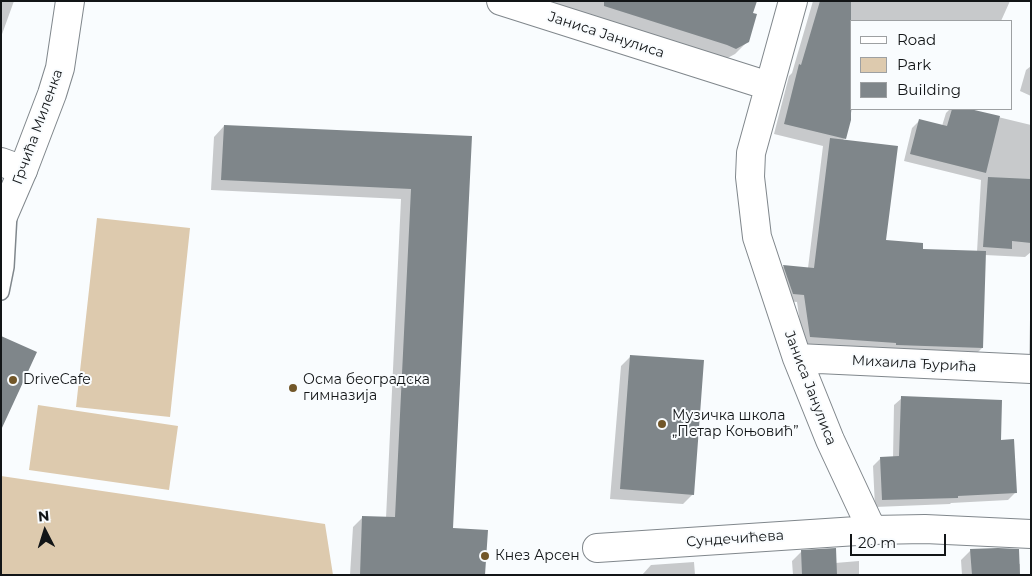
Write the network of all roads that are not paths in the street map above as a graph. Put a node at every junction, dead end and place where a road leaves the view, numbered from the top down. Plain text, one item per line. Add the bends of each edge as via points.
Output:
1 (70, 1) edge
2 (501, 1) edge
3 (793, 1) edge
4 (768, 86) junction
5 (12, 166) edge
6 (5, 213) edge
7 (1, 292) edge
8 (797, 358) junction
9 (1031, 369) edge
10 (872, 530) junction
11 (1031, 534) edge
12 (597, 548) dead end

1 - 5 street, Грчића Миленка via 60,68
2 - 4 street, Јаниса Јанулиса
3 - 4 street, Јаниса Јанулиса
4 - 8 street, Јаниса Јанулиса via 751,153 752,201 757,237
5 - 6 street, Грчића Миленка
6 - 7 lane via 6,268
8 - 9 street, Михаила Ђурића
8 - 10 street, Јаниса Јанулиса via 830,440
10 - 11 street
10 - 12 street, Сундечићева

